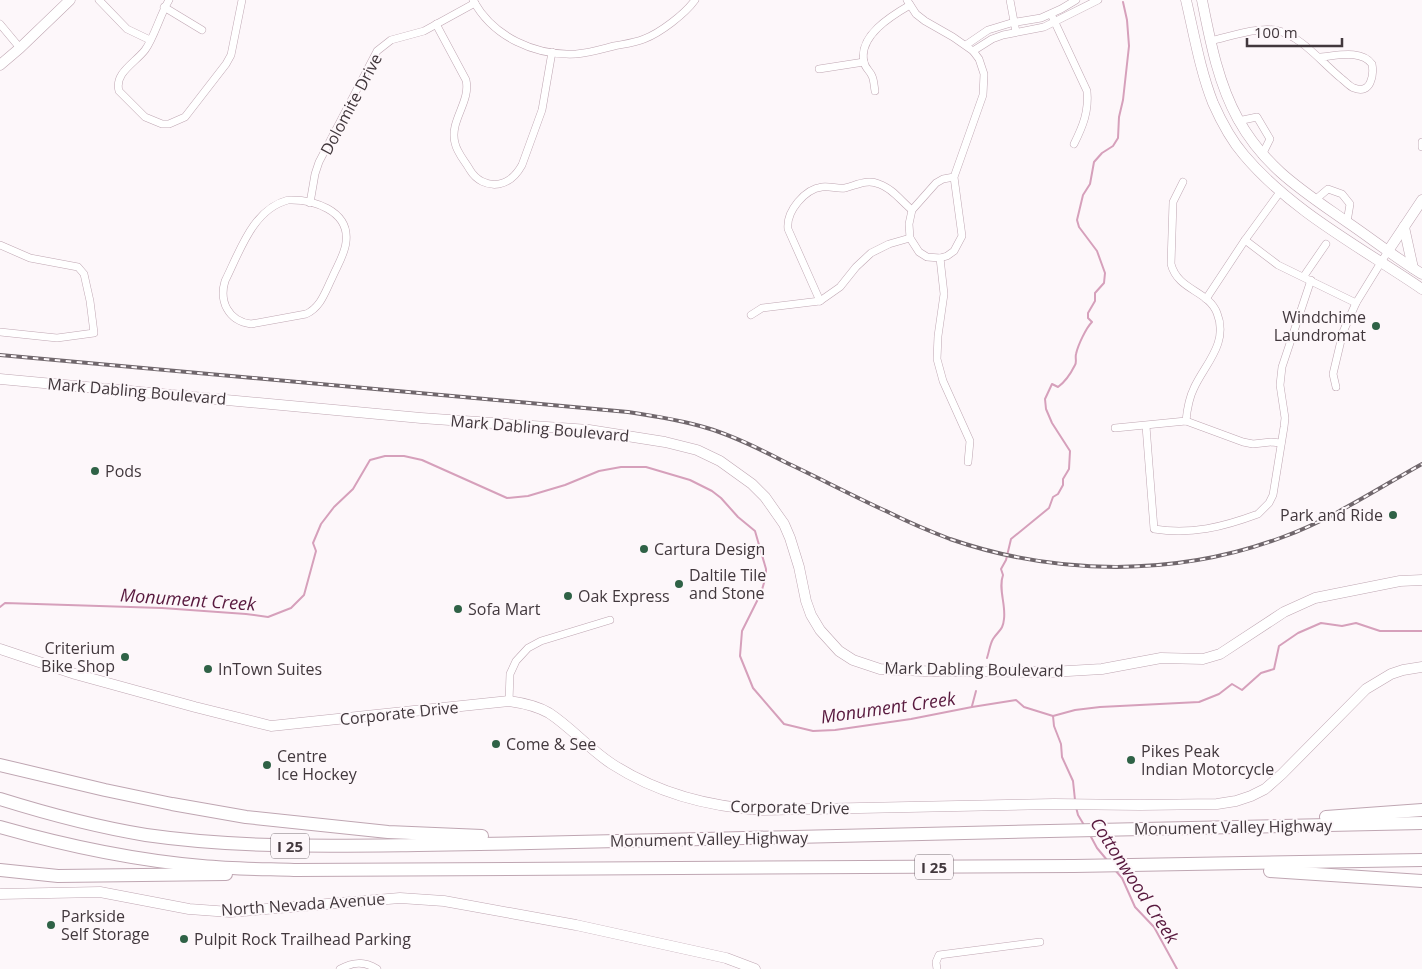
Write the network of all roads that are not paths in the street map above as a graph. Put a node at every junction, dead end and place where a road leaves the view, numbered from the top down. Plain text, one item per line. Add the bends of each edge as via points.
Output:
1 (70, 0) edge
2 (99, 0) edge
3 (169, 0) edge
4 (242, 0) edge
5 (695, 0) edge
6 (1010, 0) edge
7 (1076, 0) edge
8 (1098, 0) edge
9 (1186, 0) edge
10 (1202, 0) edge
11 (474, 2) edge
12 (908, 2) edge
13 (1066, 2) edge
14 (164, 7) junction
15 (1073, 13) junction
16 (1051, 14) junction
17 (1015, 22) junction
18 (1055, 23) junction
19 (0, 24) edge
20 (436, 24) junction
21 (202, 30) dead end
22 (1016, 32) junction
23 (150, 40) junction
24 (1210, 41) junction
25 (966, 45) junction
26 (20, 48) junction
27 (552, 52) junction
28 (973, 52) junction
29 (1319, 57) junction
30 (864, 62) junction
31 (0, 64) edge
32 (819, 69) dead end
33 (875, 91) dead end
34 (1238, 121) junction
35 (1422, 142) edge
36 (1074, 144) dead end
37 (1422, 147) edge
38 (1262, 155) junction
39 (954, 177) junction
40 (1183, 182) dead end
41 (1280, 192) junction
42 (1315, 200) junction
43 (1422, 200) edge
44 (310, 203) junction
45 (912, 210) junction
46 (1347, 222) junction
47 (1404, 227) junction
48 (910, 238) junction
49 (1245, 240) junction
50 (1326, 244) dead end
51 (0, 246) edge
52 (1388, 251) junction
53 (940, 258) junction
54 (1381, 262) junction
55 (1413, 268) junction
56 (1422, 274) edge
57 (1304, 276) junction
58 (1311, 280) junction
59 (1422, 289) edge
60 (1206, 299) junction
61 (820, 301) junction
62 (1356, 303) junction
63 (752, 315) dead end
64 (0, 332) edge
65 (0, 378) edge
66 (1336, 387) dead end
67 (1186, 422) junction
68 (1146, 426) junction
69 (1115, 428) dead end
70 (1281, 443) junction
71 (968, 462) dead end
72 (1422, 580) edge
73 (610, 620) dead end
74 (0, 649) edge
75 (1422, 667) edge
76 (510, 701) junction
77 (0, 765) edge
78 (0, 799) edge
79 (1422, 810) edge
80 (1422, 823) edge
81 (0, 827) edge
82 (1199, 828) junction
83 (584, 842) junction
84 (1422, 860) edge
85 (1206, 864) junction
86 (0, 870) edge
87 (319, 870) junction
88 (1422, 881) edge
89 (0, 894) edge
90 (1040, 942) dead end
91 (340, 969) edge
92 (377, 969) edge
93 (755, 969) edge
94 (937, 969) edge

1 - 26 street
2 - 23 street via 127,29
3 - 14 street
4 - 23 street via 231,55 226,64 185,117 169,124 145,117 119,91 118,79 142,54
5 - 27 street via 684,12 642,40 577,54
6 - 17 street
7 - 13 street
8 - 15 street
9 - 41 street via 1202,69 1214,103 1242,154
10 - 24 street
11 - 20 street, Dolomite Drive
11 - 27 street via 488,21 508,38 530,48
12 - 25 street via 925,21
12 - 30 street via 884,21 870,38
13 - 15 street
13 - 16 street
14 - 21 street
14 - 23 street
15 - 18 street
16 - 17 street
16 - 18 street
17 - 22 street
17 - 25 street via 988,30
18 - 22 street
18 - 36 street via 1087,91 1086,120
19 - 26 street
20 - 27 street via 468,87 454,142 474,176 489,184 505,182 522,165 542,110
20 - 44 street, Dolomite Drive via 391,40 377,51 319,162
22 - 28 street via 992,38
24 - 29 street via 1261,29 1274,30 1288,34
24 - 34 street
25 - 28 street
26 - 31 street
28 - 39 street via 982,66 985,82
29 - 29 street via 1326,67 1354,88 1366,88 1373,78 1372,64 1365,56
30 - 32 street
30 - 33 street via 872,76
34 - 38 street
34 - 38 street via 1257,118 1270,139
35 - 37 street
38 - 42 street via 1293,185
39 - 45 street via 936,184
39 - 53 street via 962,236 954,251
40 - 60 street via 1173,202 1171,264 1183,284
41 - 49 street
41 - 54 street
42 - 46 street
42 - 46 street via 1328,189 1342,194 1350,204
43 - 47 street
44 - 44 street via 280,202 256,220 222,290 225,307 235,319 250,324 306,314 321,302 345,247 346,232 332,210
45 - 48 street
45 - 61 street via 887,187 868,182 816,189 794,206 788,228
46 - 52 street
47 - 52 street
47 - 55 street
48 - 53 street via 919,252 927,257
48 - 61 street via 871,253 840,287
49 - 57 street via 1278,264
49 - 60 street
50 - 57 street
51 - 64 street via 30,258 78,267 84,274 94,333 57,338
52 - 54 street
52 - 55 street
53 - 71 street via 944,294 937,358 943,381 970,441
54 - 59 street
54 - 62 street
55 - 56 street
57 - 58 street
58 - 62 street
58 - 70 street via 1282,367 1280,385 1285,418
60 - 67 street via 1217,312 1218,344 1191,393
61 - 63 street via 762,308
62 - 66 street via 1343,332 1333,374
65 - 72 street, Mark Dabling Boulevard via 421,418 589,430 697,450 726,465 766,497 790,538 806,601 820,630 839,651 853,660 880,669 1051,672 1102,669 1161,658 1203,659 1220,654 1284,612 1315,598 1400,581
67 - 68 street
67 - 70 street via 1243,442
68 - 69 street
68 - 70 street via 1154,529 1171,532 1210,529 1258,514 1272,495
73 - 76 street via 528,648 510,674
74 - 76 street, Corporate Drive via 75,674 271,726
75 - 76 street, Corporate Drive via 1391,674 1366,689 1265,789 1236,801 1217,804 734,808 692,799 637,778 611,764 550,714 537,707
77 - 83 highway via 105,790 246,817 388,832 548,836
78 - 83 highway, Monument Valley Highway / I 25 via 85,823 205,842 315,846
79 - 82 highway
80 - 82 highway, Monument Valley Highway / I 25
81 - 87 highway, Monument Valley Highway / I 25 via 51,842 140,859 204,866
82 - 83 highway, Monument Valley Highway / I 25
84 - 85 highway, Monument Valley Highway / I 25
85 - 87 highway, Monument Valley Highway / I 25
85 - 88 highway
86 - 87 highway via 33,875 91,876 193,876
89 - 93 street, North Nevada Avenue via 100,892 189,909 230,912 400,898 444,901 576,924 726,958
90 - 94 street via 939,955
91 - 92 street via 349,964 365,963

